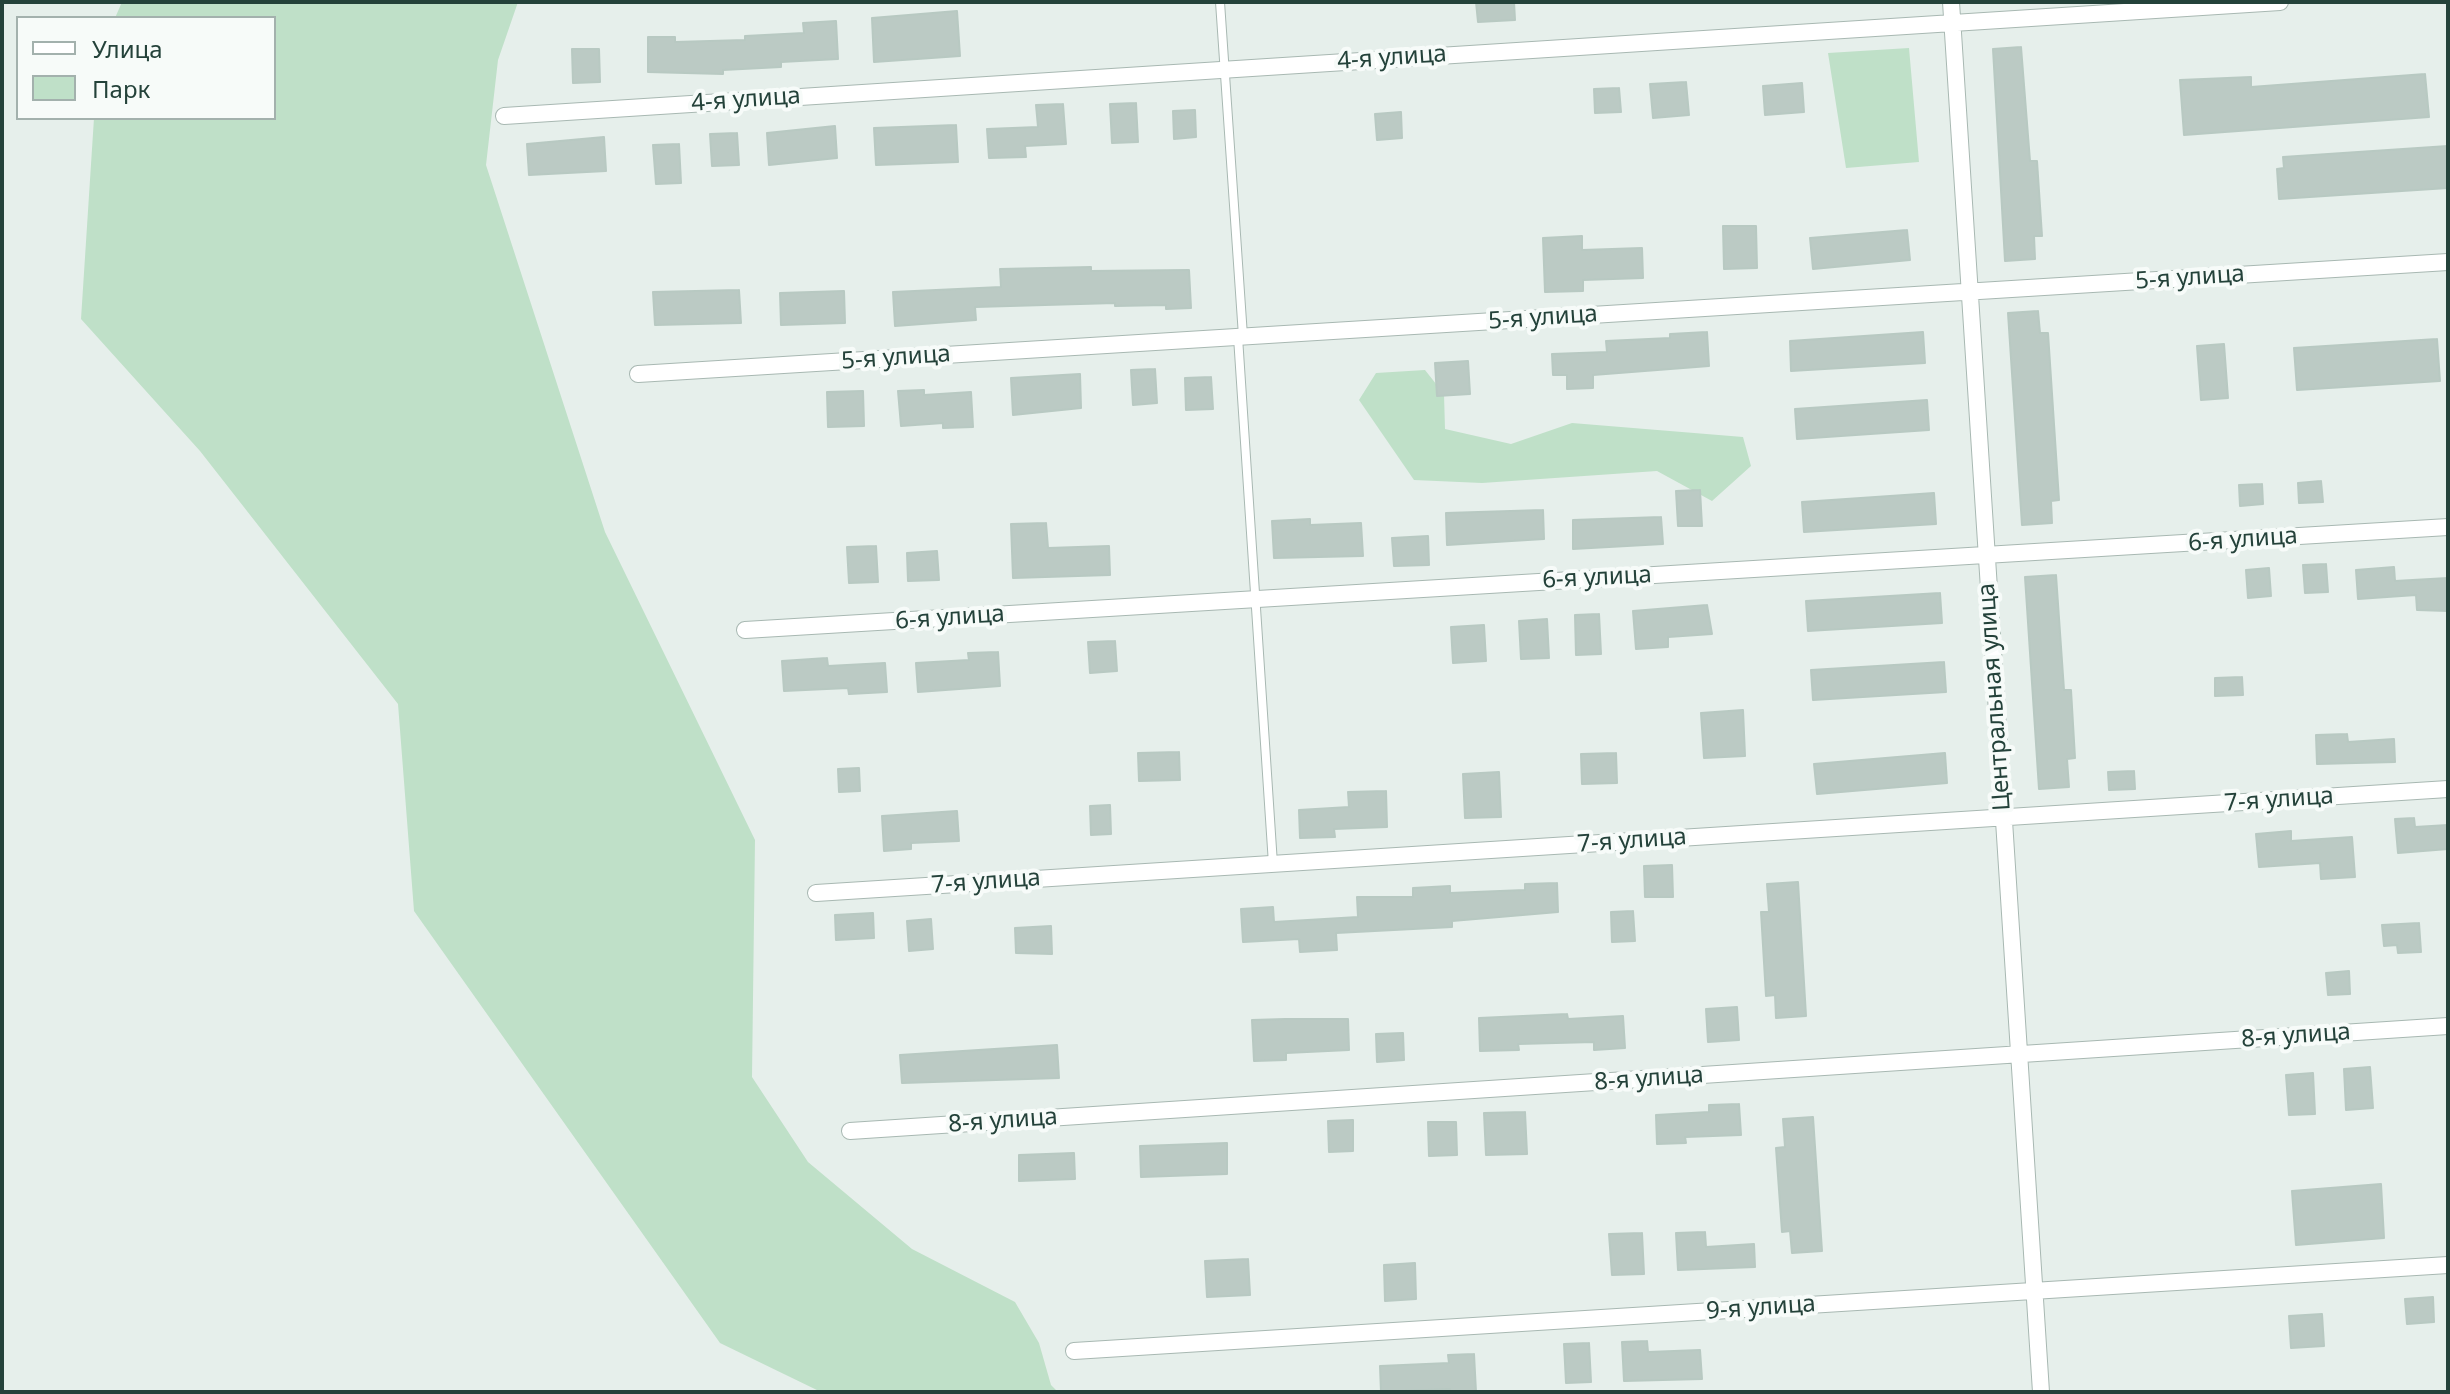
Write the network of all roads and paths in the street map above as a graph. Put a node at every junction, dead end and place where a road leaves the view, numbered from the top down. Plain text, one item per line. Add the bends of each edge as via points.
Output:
1 (1220, 2) edge
2 (1951, 2) edge
3 (2280, 2) edge
4 (1952, 20) junction
5 (1225, 70) junction
6 (504, 116) dead end
7 (2448, 262) edge
8 (1968, 292) junction
9 (1241, 336) junction
10 (638, 374) dead end
11 (2448, 527) edge
12 (1986, 556) junction
13 (1256, 598) junction
14 (745, 630) dead end
15 (2448, 789) edge
16 (2003, 818) junction
17 (1273, 864) junction
18 (816, 893) dead end
19 (2448, 1026) edge
20 (2019, 1055) junction
21 (850, 1131) dead end
22 (2448, 1265) edge
23 (2034, 1291) junction
24 (1074, 1351) dead end
25 (2041, 1392) edge

1 - 5 lane
2 - 4 street, Центральная улица
3 - 4 street, 4-я улица
4 - 5 street, 4-я улица
4 - 8 street, Центральная улица
5 - 6 street, 4-я улица
5 - 9 lane
7 - 8 street, 5-я улица
8 - 9 street, 5-я улица
8 - 12 street, Центральная улица
9 - 10 street, 5-я улица
9 - 13 lane
11 - 12 street, 6-я улица
12 - 13 street, 6-я улица
12 - 16 street, Центральная улица
13 - 14 street, 6-я улица
13 - 17 lane
15 - 16 street, 7-я улица
16 - 17 street, 7-я улица
16 - 20 street, Центральная улица
17 - 18 street, 7-я улица
19 - 20 street, 8-я улица
20 - 21 street, 8-я улица
20 - 23 street, Центральная улица
22 - 23 street, 9-я улица
23 - 24 street, 9-я улица
23 - 25 street, Центральная улица

